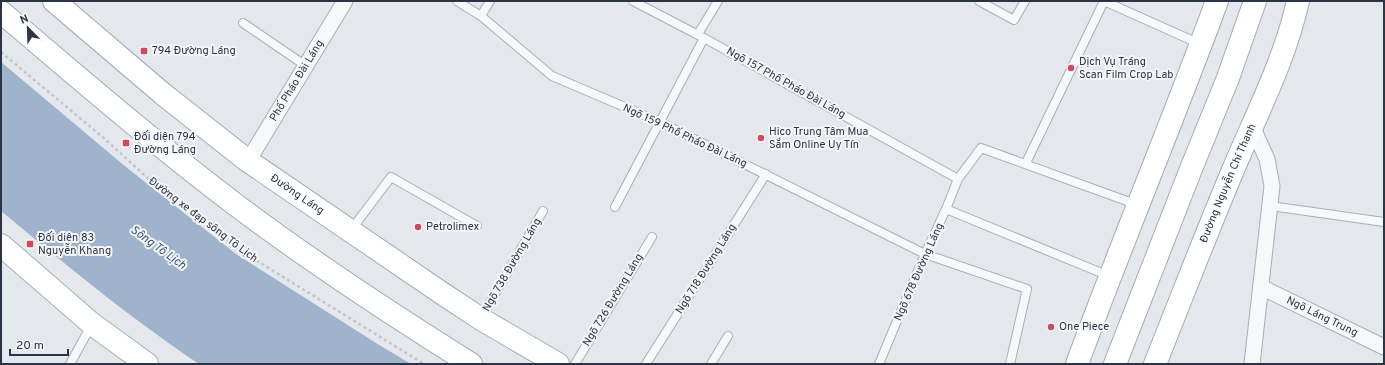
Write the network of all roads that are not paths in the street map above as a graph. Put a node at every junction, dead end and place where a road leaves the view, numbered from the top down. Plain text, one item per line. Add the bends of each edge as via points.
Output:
1 (54, 1) edge
2 (345, 1) edge
3 (457, 1) edge
4 (490, 1) edge
5 (633, 1) edge
6 (718, 1) edge
7 (979, 1) edge
8 (1025, 1) edge
9 (1104, 1) edge
10 (1217, 1) edge
11 (1255, 1) edge
12 (1298, 1) edge
13 (1, 12) edge
14 (481, 16) junction
15 (242, 23) dead end
16 (701, 36) junction
17 (1201, 44) junction
18 (306, 66) junction
19 (660, 122) junction
20 (1252, 126) junction
21 (248, 161) junction
22 (1026, 163) junction
23 (766, 174) junction
24 (958, 179) junction
25 (1139, 206) junction
26 (1270, 206) junction
27 (615, 207) dead end
28 (946, 209) junction
29 (543, 211) dead end
30 (1384, 222) edge
31 (477, 226) dead end
32 (350, 231) junction
33 (652, 237) dead end
34 (1, 245) edge
35 (925, 254) junction
36 (1109, 276) junction
37 (1261, 287) junction
38 (481, 319) junction
39 (92, 324) junction
40 (728, 336) dead end
41 (1384, 347) edge
42 (70, 364) edge
43 (147, 364) edge
44 (471, 364) edge
45 (558, 364) edge
46 (575, 364) edge
47 (646, 364) edge
48 (711, 364) edge
49 (879, 364) edge
50 (1010, 364) edge
51 (1076, 364) edge
52 (1115, 364) edge
53 (1155, 364) edge
54 (1252, 364) edge

1 - 21 main road, Đường Láng via 163,94
2 - 18 street, Phố Pháo Đài Láng
3 - 14 lane, Ngõ 159 Phố Pháo Đài Láng
4 - 14 lane
5 - 16 lane, Ngõ 157 Phố Pháo Đài Láng
6 - 16 lane
7 - 8 lane via 1014,20
9 - 17 lane
9 - 22 lane
10 - 17 main road
11 - 52 main road via 1228,78
12 - 20 main road, Đường Nguyễn Chí Thanh via 1293,23
13 - 44 main road via 138,128 236,205 336,276
14 - 19 lane, Ngõ 159 Phố Pháo Đài Láng via 552,76
15 - 18 lane
16 - 19 lane
16 - 24 lane, Ngõ 157 Phố Pháo Đài Láng
17 - 25 main road
18 - 21 street, Phố Pháo Đài Láng
19 - 23 lane, Ngõ 159 Phố Pháo Đài Láng
19 - 27 lane
20 - 26 street via 1267,159 1272,186
20 - 53 main road, Đường Nguyễn Chí Thanh
21 - 32 main road, Đường Láng
22 - 24 lane, Ngõ 678 Đường Láng via 981,148
22 - 25 lane
23 - 35 lane, Ngõ 159 Phố Pháo Đài Láng
23 - 47 lane, Ngõ 718 Đường Láng
24 - 28 lane, Ngõ 678 Đường Láng
25 - 36 main road
26 - 30 lane
26 - 37 street
28 - 35 lane, Ngõ 678 Đường Láng
28 - 36 lane
29 - 38 lane, Ngõ 738 Đường Láng
31 - 32 lane via 391,177
32 - 38 main road, Đường Láng
33 - 46 lane, Ngõ 726 Đường Láng
34 - 39 main road
35 - 49 lane, Ngõ 678 Đường Láng
35 - 50 lane, Ngõ 159 Phố Pháo Đài Láng via 1027,289
36 - 51 main road
37 - 41 street, Ngõ Láng Trung
37 - 54 street
38 - 45 main road, Đường Láng
39 - 42 lane
39 - 43 main road
40 - 48 lane

